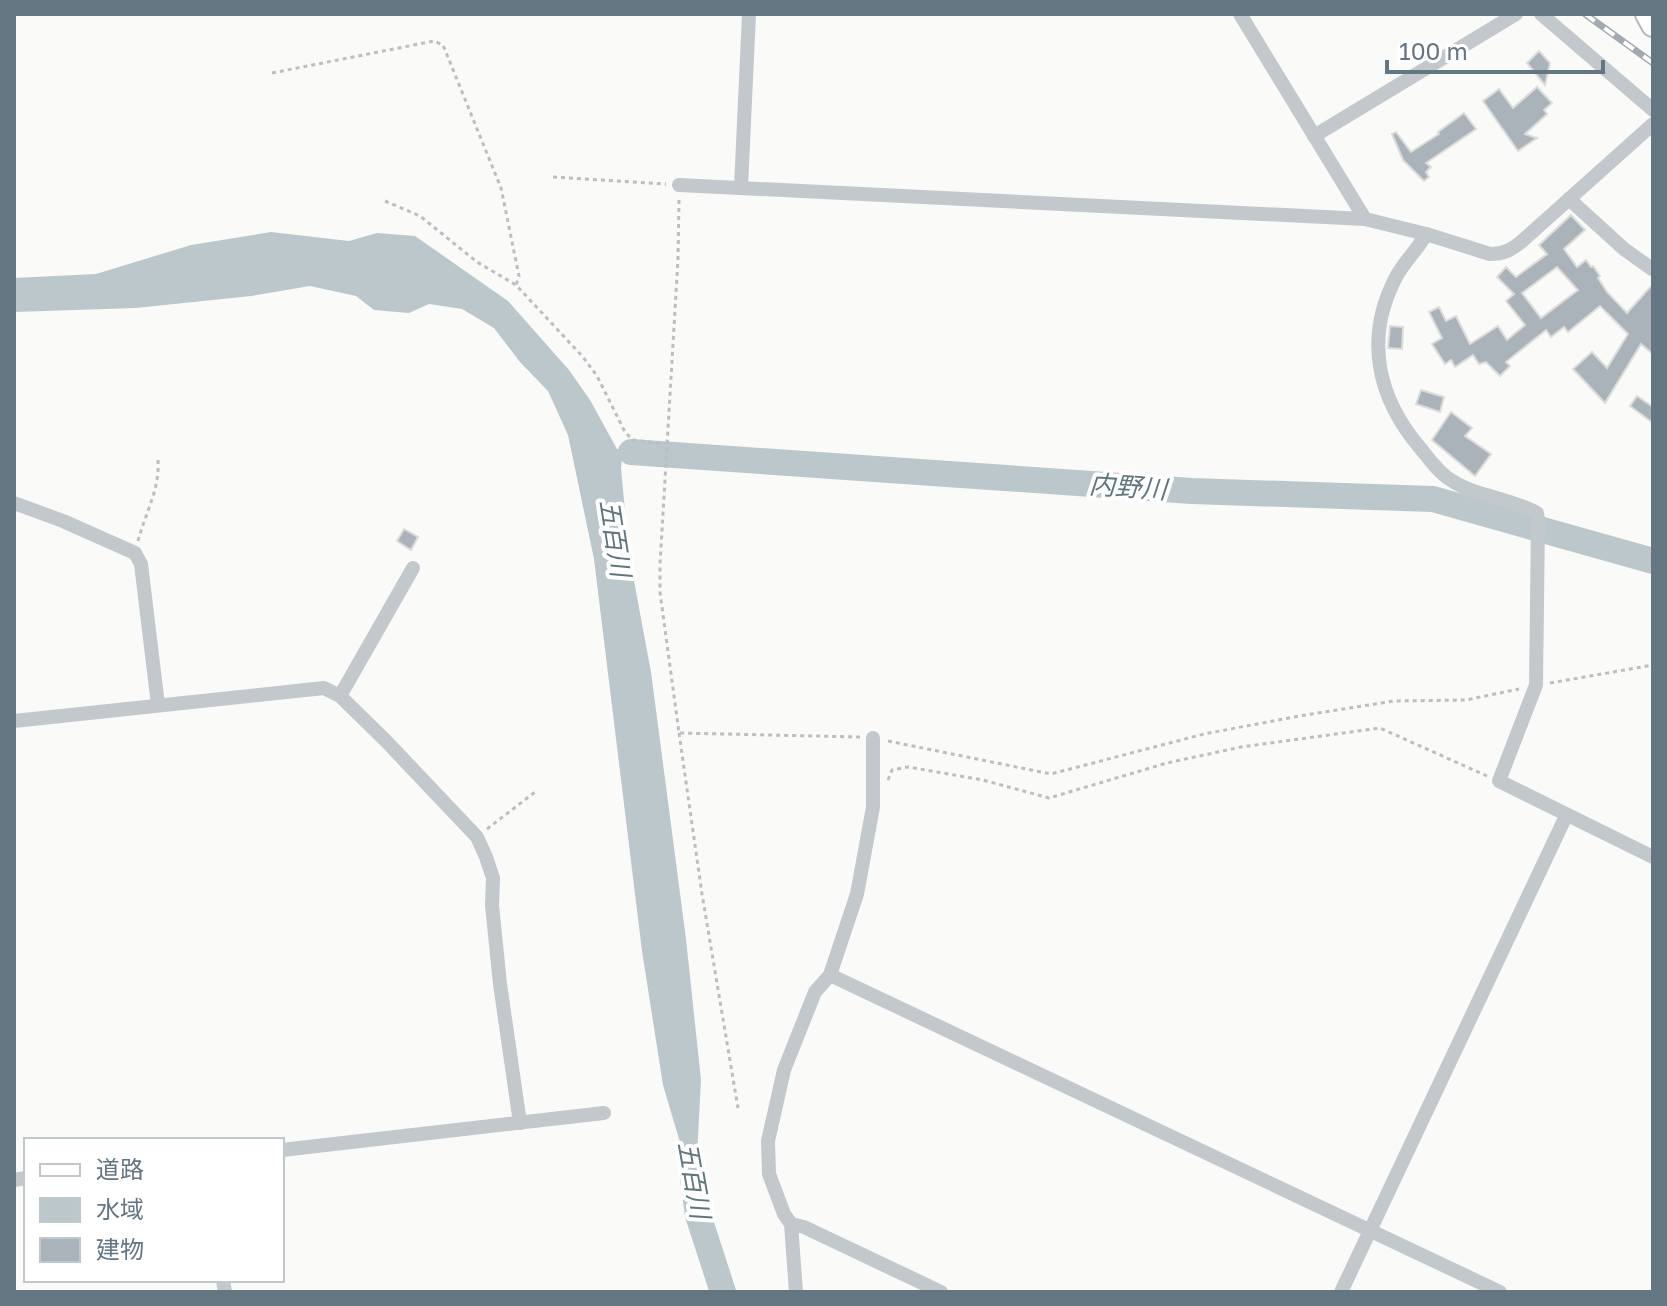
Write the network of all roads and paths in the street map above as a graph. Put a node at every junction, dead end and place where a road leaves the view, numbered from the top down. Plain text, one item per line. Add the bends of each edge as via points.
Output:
1 (749, 14) edge
2 (1240, 14) edge
3 (1516, 14) edge
4 (1541, 14) edge
5 (1647, 14) edge
6 (1653, 25) edge
7 (272, 73) dead end
8 (1653, 110) edge
9 (1653, 124) edge
10 (1314, 136) junction
11 (553, 177) dead end
12 (679, 185) junction
13 (741, 187) junction
14 (1569, 199) junction
15 (385, 201) dead end
16 (1365, 219) junction
17 (1426, 234) junction
18 (1652, 269) edge
19 (516, 285) junction
20 (666, 444) junction
21 (158, 460) dead end
22 (14, 503) edge
23 (135, 553) junction
24 (413, 568) dead end
25 (1653, 665) edge
26 (1536, 685) junction
27 (340, 696) junction
28 (158, 705) junction
29 (14, 721) edge
30 (679, 733) junction
31 (873, 738) junction
32 (1499, 781) junction
33 (887, 787) dead end
34 (535, 792) dead end
35 (1566, 816) junction
36 (477, 837) junction
37 (1653, 857) edge
38 (830, 975) junction
39 (738, 1108) dead end
40 (604, 1113) dead end
41 (520, 1123) junction
42 (284, 1150) edge
43 (791, 1224) junction
44 (1371, 1230) junction
45 (796, 1292) edge
46 (941, 1292) edge
47 (1341, 1292) edge
48 (1500, 1292) edge

1 - 13 street
2 - 10 street
3 - 10 street
4 - 8 street
5 - 6 main road
7 - 19 path via 434,41 443,45 501,188 519,276
9 - 14 street
10 - 16 street
11 - 12 path
12 - 13 street
12 - 20 path
13 - 16 street
14 - 17 street via 1521,242 1499,254
14 - 18 street
15 - 19 path via 420,216 477,262
16 - 17 street
17 - 26 street via 1395,279 1377,339 1386,392 1408,434 1449,479 1537,513
19 - 20 path via 583,357 625,432 633,440
20 - 30 path via 660,592
21 - 23 path via 155,492
22 - 23 street
23 - 28 street via 141,564
24 - 27 street
25 - 26 path
26 - 31 path via 1466,700 1394,701 1299,716 1191,737 1051,774
26 - 32 street
27 - 28 street via 324,688
27 - 36 street
28 - 29 street
30 - 31 path
30 - 39 path
31 - 38 street via 873,807 867,841 857,894
32 - 33 path via 1380,728 1241,747 1049,798 908,767 892,770
32 - 35 street
34 - 36 path
35 - 37 street
35 - 44 street
36 - 41 street via 493,878 500,984
38 - 43 street via 815,992 790,1056 768,1141 773,1189
38 - 44 street
40 - 41 street
41 - 42 street
43 - 45 street
43 - 46 street
44 - 47 street
44 - 48 street

